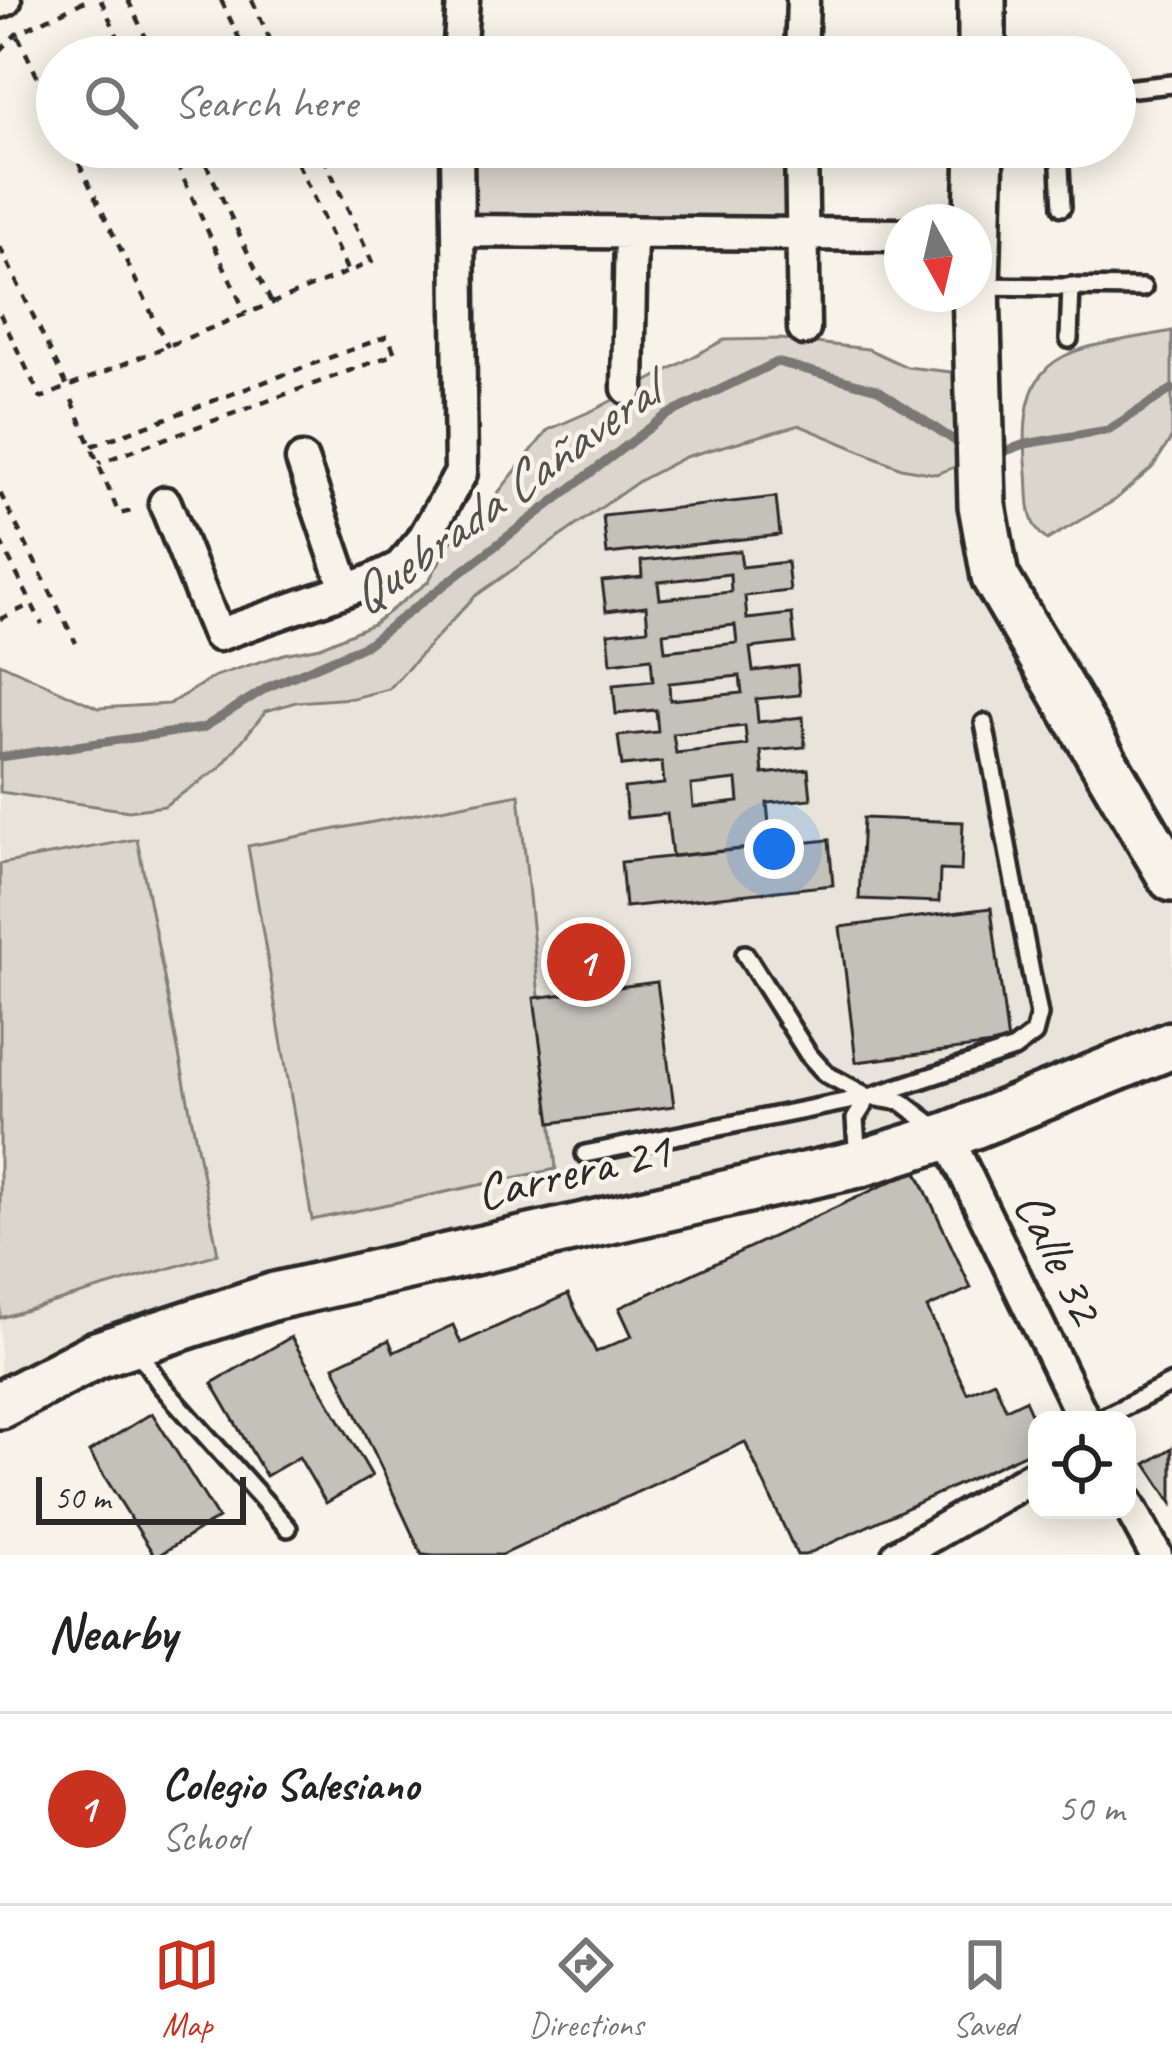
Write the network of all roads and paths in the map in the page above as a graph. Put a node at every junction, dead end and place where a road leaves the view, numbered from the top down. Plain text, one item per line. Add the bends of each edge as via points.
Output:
1 (87, 0) edge
2 (100, 0) edge
3 (128, 0) edge
4 (221, 0) edge
5 (252, 0) edge
6 (463, 0) edge
7 (803, 0) edge
8 (982, 0) edge
9 (16, 34) junction
10 (117, 36) edge
11 (145, 36) edge
12 (238, 36) edge
13 (268, 36) edge
14 (460, 36) edge
15 (802, 36) edge
16 (982, 36) edge
17 (0, 51) edge
18 (36, 75) edge
19 (1172, 84) edge
20 (1136, 88) edge
21 (81, 168) edge
22 (179, 168) edge
23 (208, 168) edge
24 (300, 168) edge
25 (329, 168) edge
26 (457, 168) edge
27 (801, 168) edge
28 (979, 168) edge
29 (1060, 168) edge
30 (977, 204) edge
31 (1062, 207) dead end
32 (458, 231) junction
33 (802, 231) junction
34 (631, 232) junction
35 (884, 234) edge
36 (0, 247) edge
37 (348, 272) junction
38 (992, 286) edge
39 (1071, 286) junction
40 (1143, 288) dead end
41 (272, 304) junction
42 (977, 312) edge
43 (0, 314) edge
44 (246, 314) junction
45 (804, 329) dead end
46 (1069, 339) dead end
47 (168, 347) junction
48 (302, 368) junction
49 (309, 385) junction
50 (68, 388) junction
51 (628, 388) dead end
52 (237, 392) junction
53 (72, 400) dead end
54 (244, 409) junction
55 (172, 416) junction
56 (178, 433) junction
57 (92, 446) junction
58 (302, 460) dead end
59 (99, 463) junction
60 (0, 493) edge
61 (165, 503) joint
62 (0, 542) edge
63 (346, 589) junction
64 (32, 604) junction
65 (0, 619) edge
66 (42, 624) dead end
67 (76, 643) dead end
68 (984, 723) dead end
69 (1157, 822) edge
70 (1172, 878) edge
71 (745, 954) dead end
72 (1172, 1045) edge
73 (869, 1096) junction
74 (947, 1136) junction
75 (585, 1154) dead end
76 (858, 1165) junction
77 (133, 1345) junction
78 (1172, 1383) edge
79 (0, 1405) edge
80 (1080, 1411) edge
81 (1116, 1411) edge
82 (1028, 1479) edge
83 (1136, 1518) edge
84 (288, 1528) dead end
85 (898, 1555) edge
86 (1156, 1555) edge

1 - 9 path
2 - 10 path
3 - 11 path
4 - 12 path
5 - 13 path
6 - 14 street
7 - 15 street
8 - 16 street
9 - 17 path
9 - 18 path
19 - 20 lane
21 - 47 path
22 - 44 path
23 - 41 path
24 - 37 path
25 - 37 path via 372,262
26 - 32 street
27 - 33 street
28 - 30 street
29 - 31 lane
32 - 34 street
32 - 63 street via 461,473 400,567
33 - 34 street
33 - 35 street
33 - 45 street
34 - 51 street
36 - 50 path
37 - 41 path
38 - 39 lane
39 - 40 lane
39 - 46 lane
41 - 44 path
42 - 69 street via 982,505 995,577
43 - 50 path via 41,398
44 - 47 path
47 - 50 path
48 - 49 path
48 - 49 path via 388,336 395,354
48 - 52 path
49 - 54 path
52 - 54 path
52 - 55 path
53 - 57 path
54 - 56 path
55 - 56 path
55 - 57 path
56 - 59 path
57 - 59 path
58 - 63 street
59 - 61 path via 119,514
60 - 67 path
61 - 63 street via 218,635
62 - 64 path
64 - 65 path
64 - 66 path
68 - 73 lane via 1040,1015 1034,1034 1015,1049
69 - 70 street
71 - 73 lane via 808,1054 826,1074
72 - 74 street, Carrera 21
73 - 74 lane via 902,1102
73 - 75 lane
73 - 76 lane via 855,1119
74 - 76 street, Carrera 21
74 - 80 street, Calle 32
76 - 77 street, Carrera 21 via 275,1296
77 - 79 street, Carrera 21 via 96,1355
77 - 84 lane
78 - 81 lane
82 - 85 street
83 - 86 street

